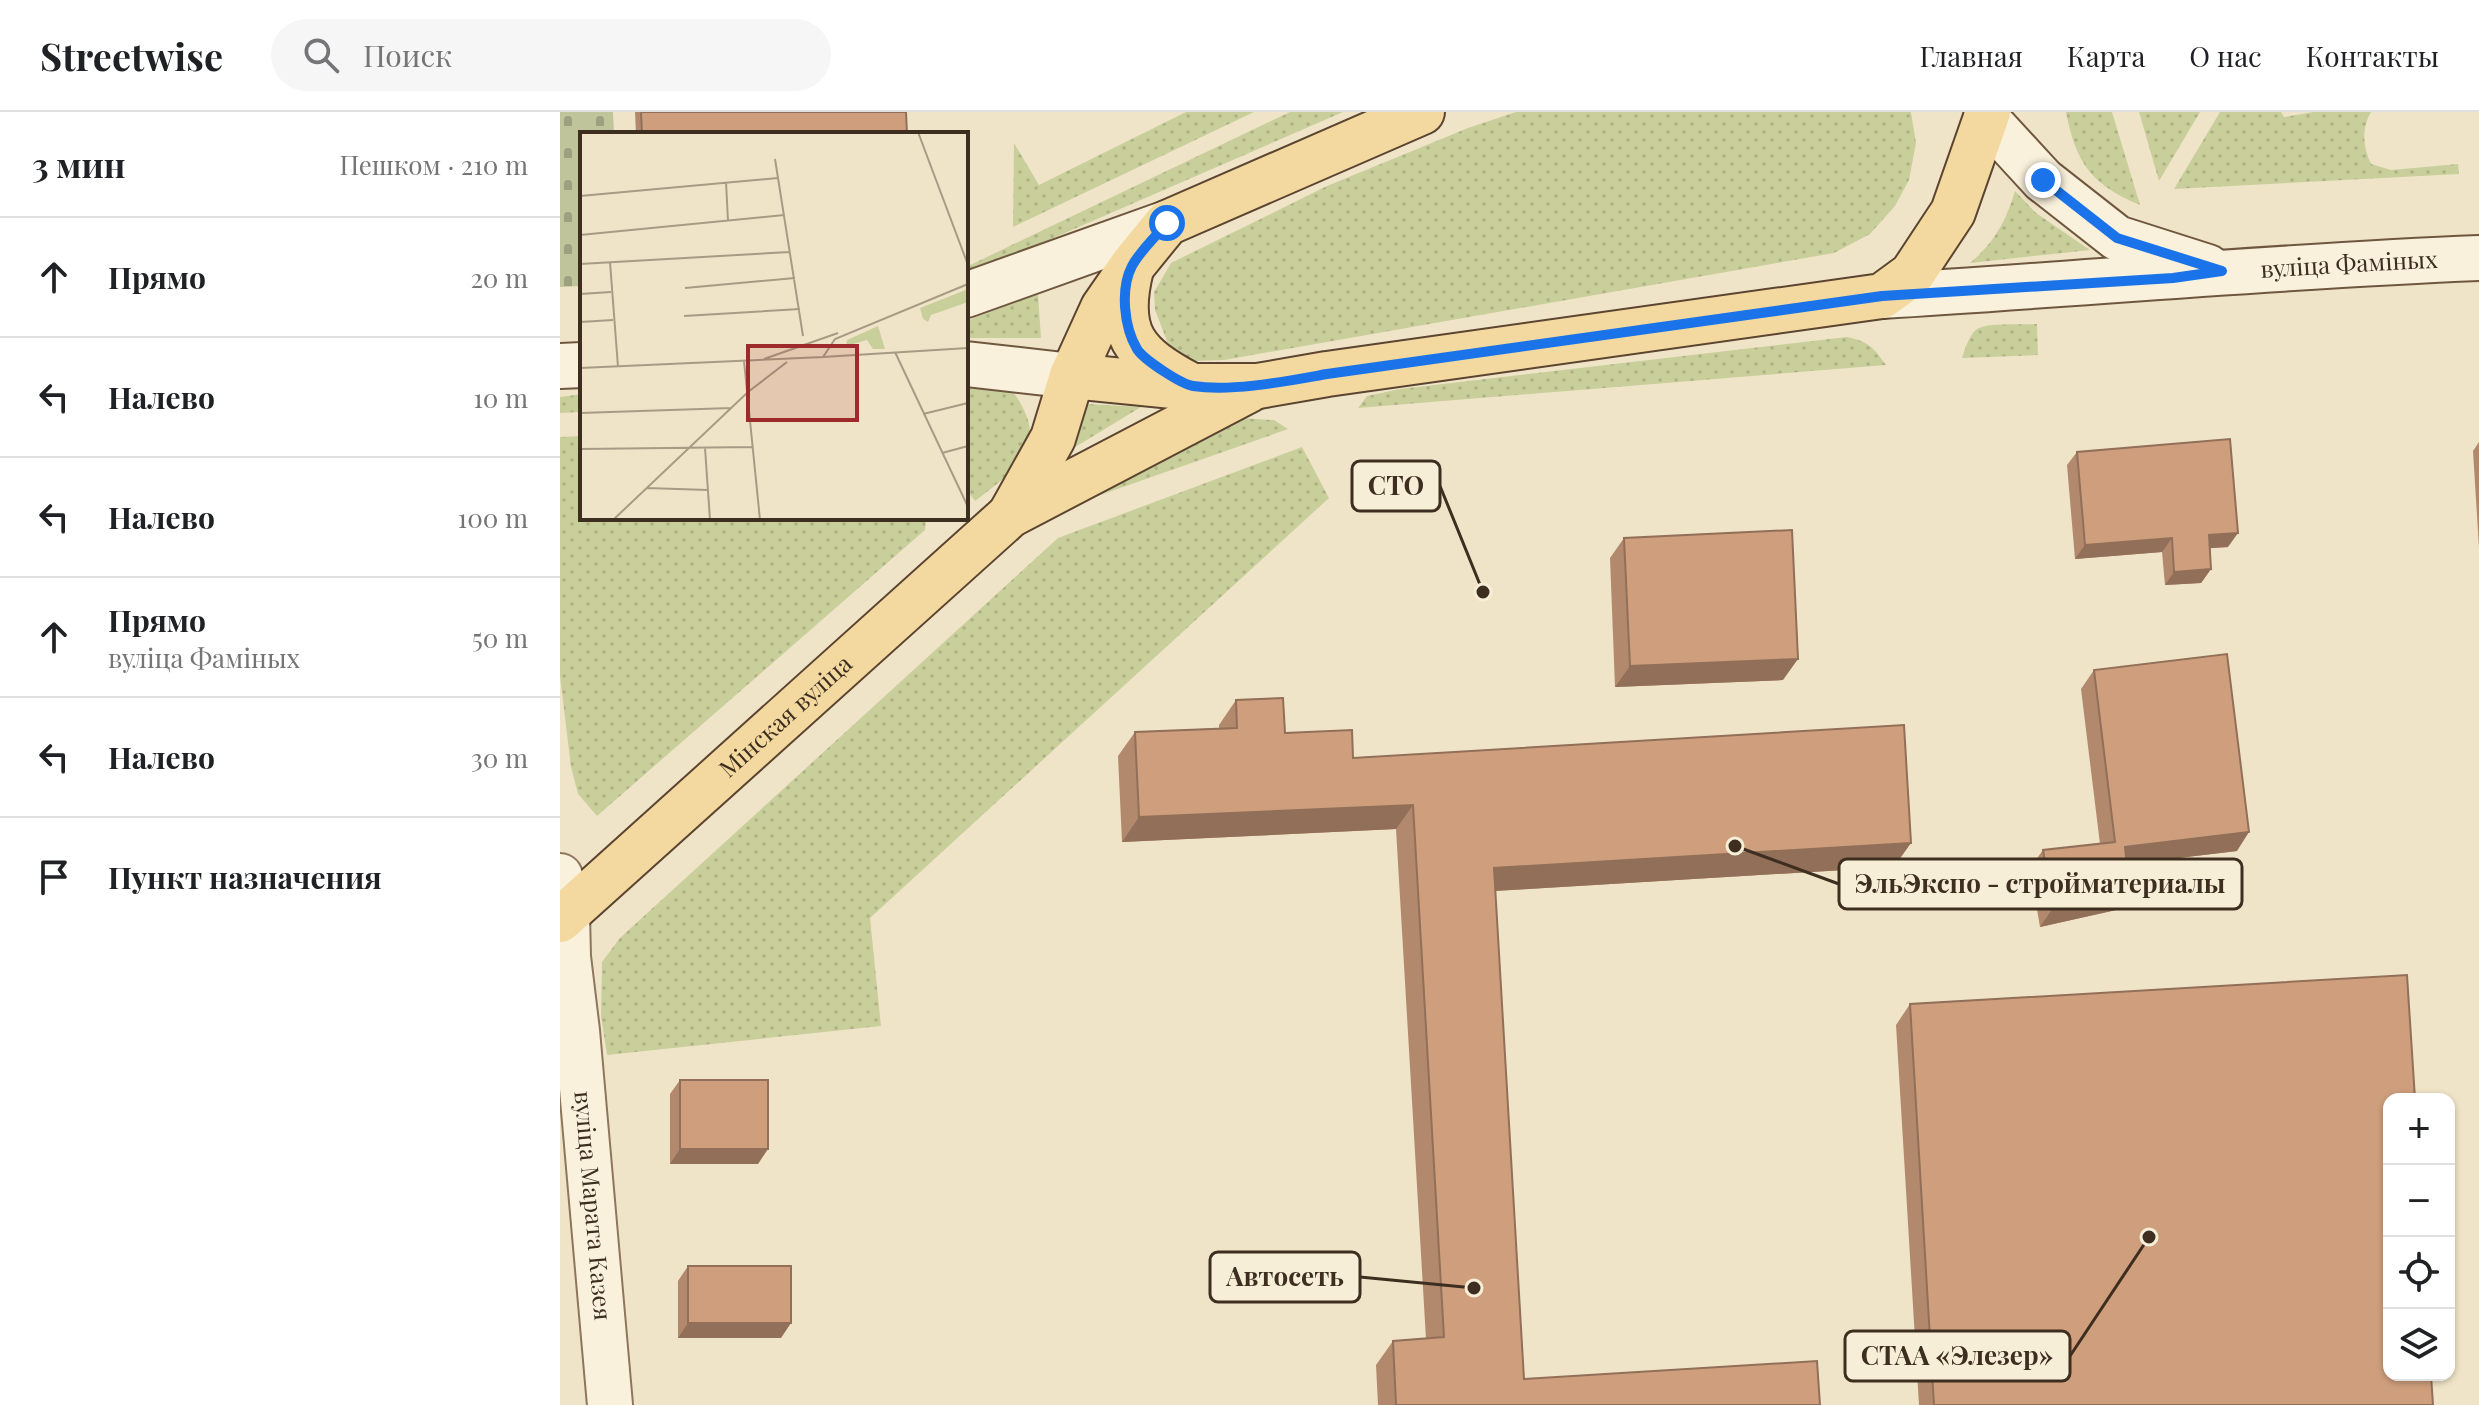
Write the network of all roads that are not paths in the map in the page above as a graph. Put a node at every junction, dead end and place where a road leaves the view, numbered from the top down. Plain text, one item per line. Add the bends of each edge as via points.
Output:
1 (1422, 112) edge
2 (1985, 114) edge
3 (1167, 223) junction
4 (2479, 258) edge
5 (1132, 266) junction
6 (2222, 271) junction
7 (968, 294) edge
8 (1882, 296) junction
9 (968, 364) edge
10 (580, 365) edge
11 (560, 366) edge
12 (1072, 376) junction
13 (1191, 386) junction
14 (1258, 386) junction
15 (1010, 515) junction
16 (562, 903) edge
17 (610, 1405) edge

1 - 3 main road
2 - 6 main road via 2043,180 2117,238
2 - 8 main road via 1953,212 1912,274
3 - 5 main road
3 - 7 main road
4 - 6 main road, вуліца Фаміных
5 - 12 main road via 1103,308
5 - 13 main road via 1125,292 1127,321 1138,351
6 - 8 main road, вуліца Фаміных
8 - 14 main road
9 - 12 main road
10 - 11 main road
12 - 13 main road
12 - 15 main road via 1053,438
13 - 14 main road
14 - 15 main road
15 - 16 main road, Мінская вуліца
16 - 17 main road, вуліца Марата Казея

